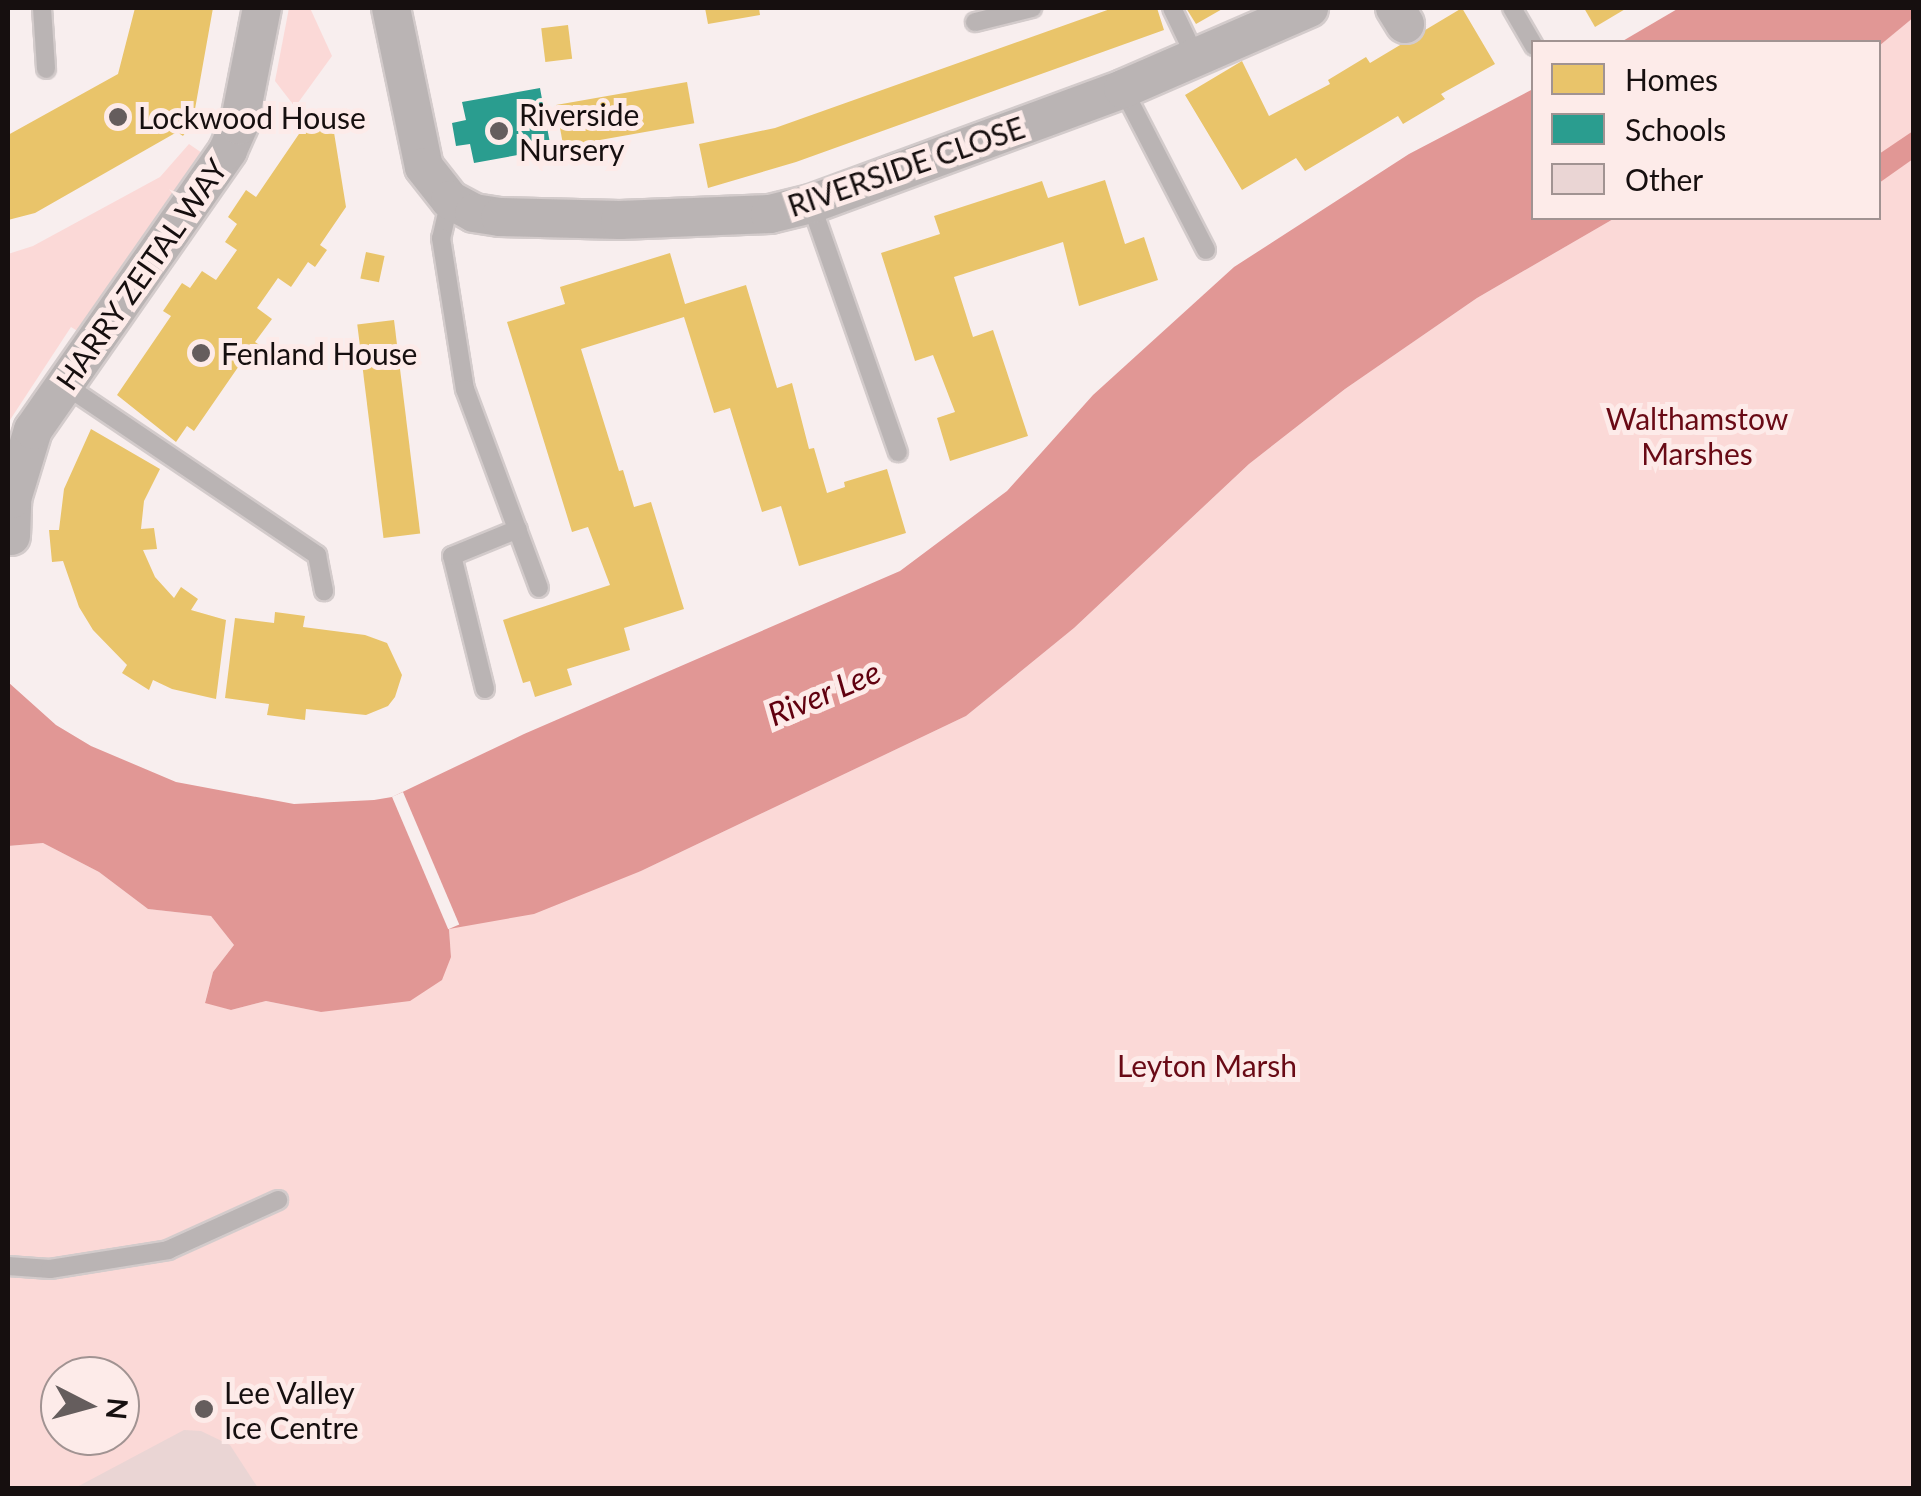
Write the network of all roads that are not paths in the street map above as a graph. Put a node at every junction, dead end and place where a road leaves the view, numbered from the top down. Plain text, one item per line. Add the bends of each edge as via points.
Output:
1 (42, 8) edge
2 (262, 8) edge
3 (390, 8) edge
4 (1032, 8) edge
5 (1172, 8) edge
6 (1310, 8) edge
7 (1512, 8) edge
8 (975, 22) dead end
9 (1531, 41) edge
10 (1196, 58) junction
11 (46, 69) dead end
12 (1122, 89) junction
13 (450, 200) junction
14 (811, 204) junction
15 (1206, 250) dead end
16 (62, 384) junction
17 (898, 452) dead end
18 (518, 529) junction
19 (11, 536) dead end
20 (539, 588) dead end
21 (324, 591) dead end
22 (485, 689) dead end
23 (278, 1200) dead end
24 (8, 1266) edge

1 - 11 lane
2 - 16 street, HARRY ZEITAL WAY via 228,150
3 - 13 street via 424,167
4 - 8 lane
5 - 10 lane
6 - 10 street, RIVERSIDE CLOSE
7 - 9 lane
10 - 12 street, RIVERSIDE CLOSE
12 - 14 street, RIVERSIDE CLOSE
12 - 15 lane
13 - 14 street, RIVERSIDE CLOSE via 500,217 620,220 770,214
13 - 18 lane via 441,238 465,389
14 - 17 lane
16 - 19 street, HARRY ZEITAL WAY via 20,462
16 - 21 lane via 318,554
18 - 20 lane
18 - 22 lane via 452,556
23 - 24 lane via 168,1250 65,1268

